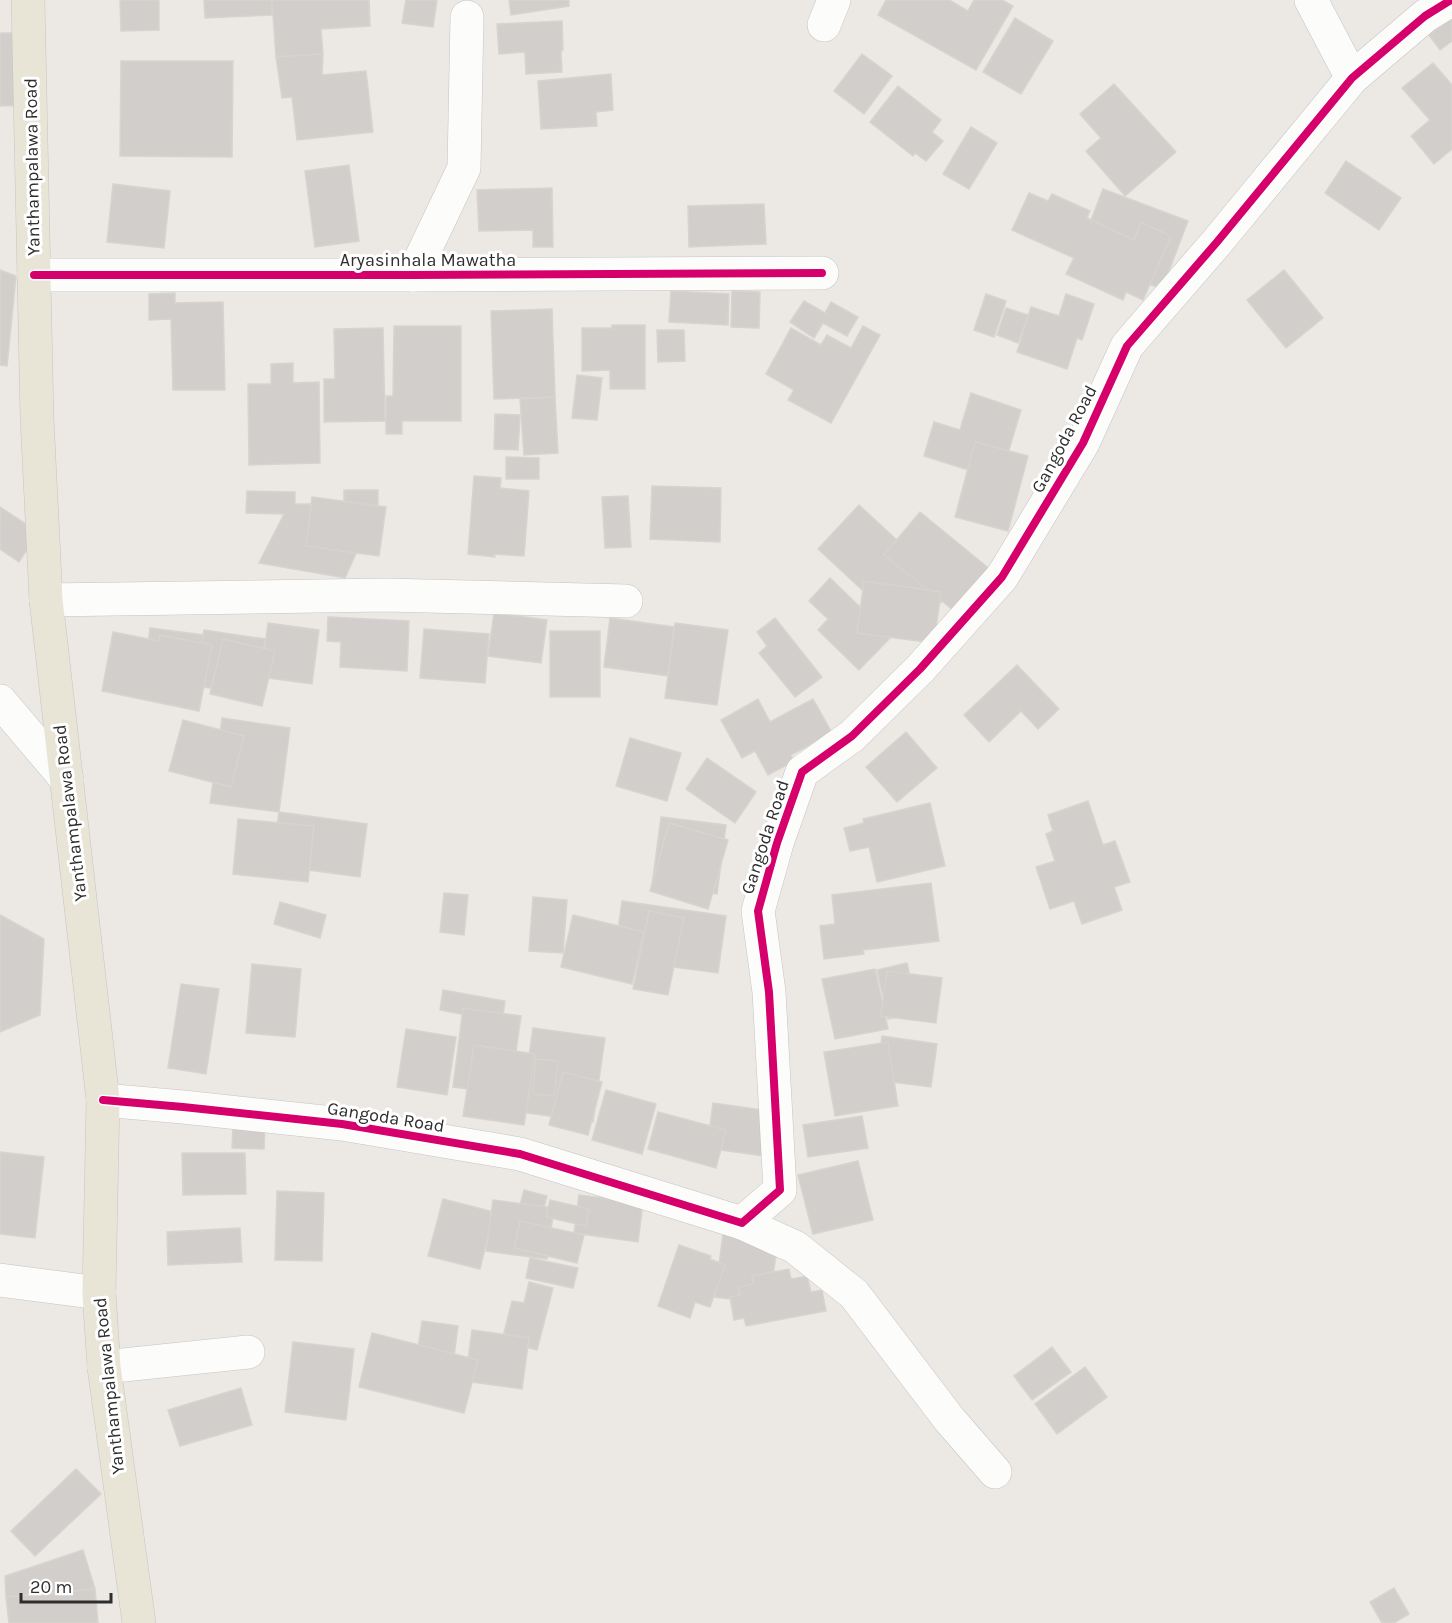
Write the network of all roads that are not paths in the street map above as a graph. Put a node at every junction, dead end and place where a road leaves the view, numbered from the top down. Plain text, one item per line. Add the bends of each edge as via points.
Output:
1 (28, 0) edge
2 (1311, 0) edge
3 (1451, 0) edge
4 (467, 17) dead end
5 (1352, 78) junction
6 (822, 273) dead end
7 (34, 275) junction
8 (413, 275) junction
9 (46, 600) junction
10 (626, 601) dead end
11 (0, 700) edge
12 (67, 780) junction
13 (103, 1100) junction
14 (742, 1223) junction
15 (0, 1280) edge
16 (99, 1293) junction
17 (248, 1352) dead end
18 (104, 1367) junction
19 (995, 1472) dead end
20 (139, 1623) edge

1 - 7 main road, Yanthampalawa Road
2 - 5 street
3 - 5 street, Gangoda Road via 1425,16
4 - 8 street via 464,168
5 - 14 street, Gangoda Road via 1127,346 1083,443 1002,577 920,669 852,736 802,772 758,910 769,992 780,1190
6 - 8 street, Aryasinhala Mawatha
7 - 8 street, Aryasinhala Mawatha
7 - 9 main road, Yanthampalawa Road
9 - 10 street via 385,595
9 - 12 main road, Yanthampalawa Road
11 - 12 street
12 - 13 main road, Yanthampalawa Road
13 - 14 street, Gangoda Road via 342,1124 520,1154
13 - 16 main road, Yanthampalawa Road
14 - 19 street via 795,1247 854,1294 949,1419
15 - 16 street
16 - 18 main road, Yanthampalawa Road
17 - 18 street
18 - 20 main road, Yanthampalawa Road

